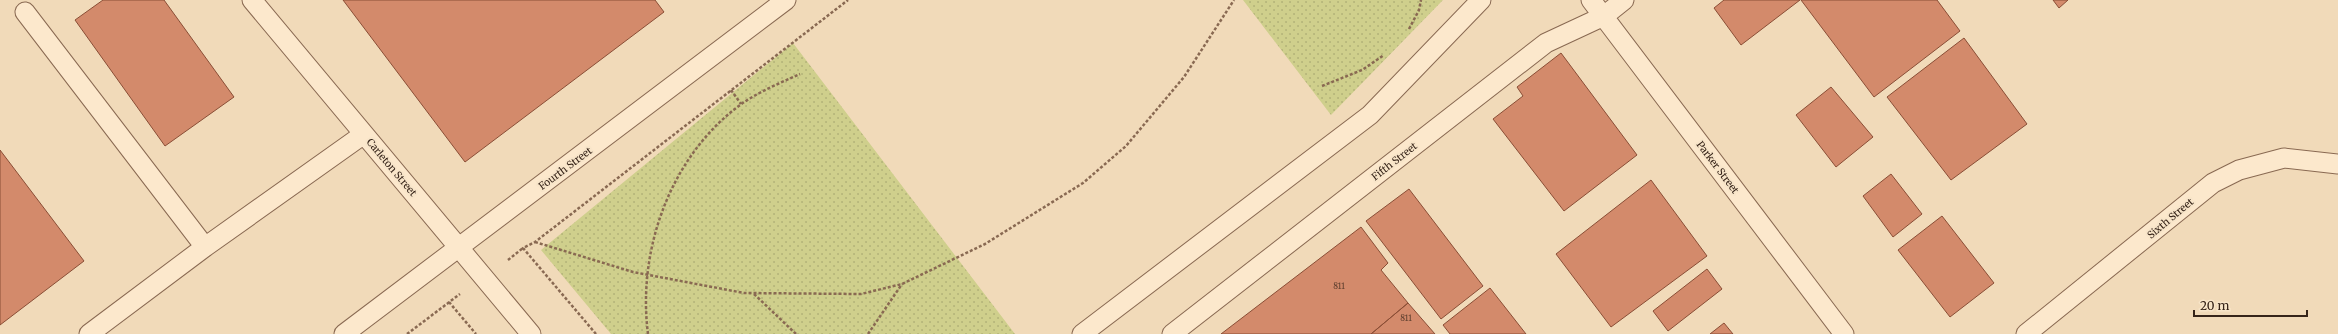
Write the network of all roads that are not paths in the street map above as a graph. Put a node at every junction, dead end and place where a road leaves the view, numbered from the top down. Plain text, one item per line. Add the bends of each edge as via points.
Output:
1 (252, 0) edge
2 (786, 0) edge
3 (1482, 0) edge
4 (1591, 0) edge
5 (1624, 0) edge
6 (25, 12) dead end
7 (1604, 16) junction
8 (364, 134) junction
9 (2338, 164) edge
10 (205, 247) junction
11 (460, 248) junction
12 (89, 334) edge
13 (344, 334) edge
14 (531, 334) edge
15 (1082, 334) edge
16 (1172, 334) edge
17 (1844, 334) edge
18 (2026, 334) edge

1 - 8 lane, Carleton Street
2 - 11 lane, Fourth Street
3 - 15 lane via 1370,115
4 - 7 lane, Parker Street
5 - 7 lane, Fifth Street
6 - 10 lane
7 - 16 lane, Fifth Street via 1546,43
7 - 17 lane, Parker Street
8 - 10 lane
8 - 11 lane, Carleton Street
9 - 18 lane, Sixth Street via 2284,158 2239,170 2213,183
10 - 12 lane
11 - 13 lane, Fourth Street
11 - 14 lane, Carleton Street

